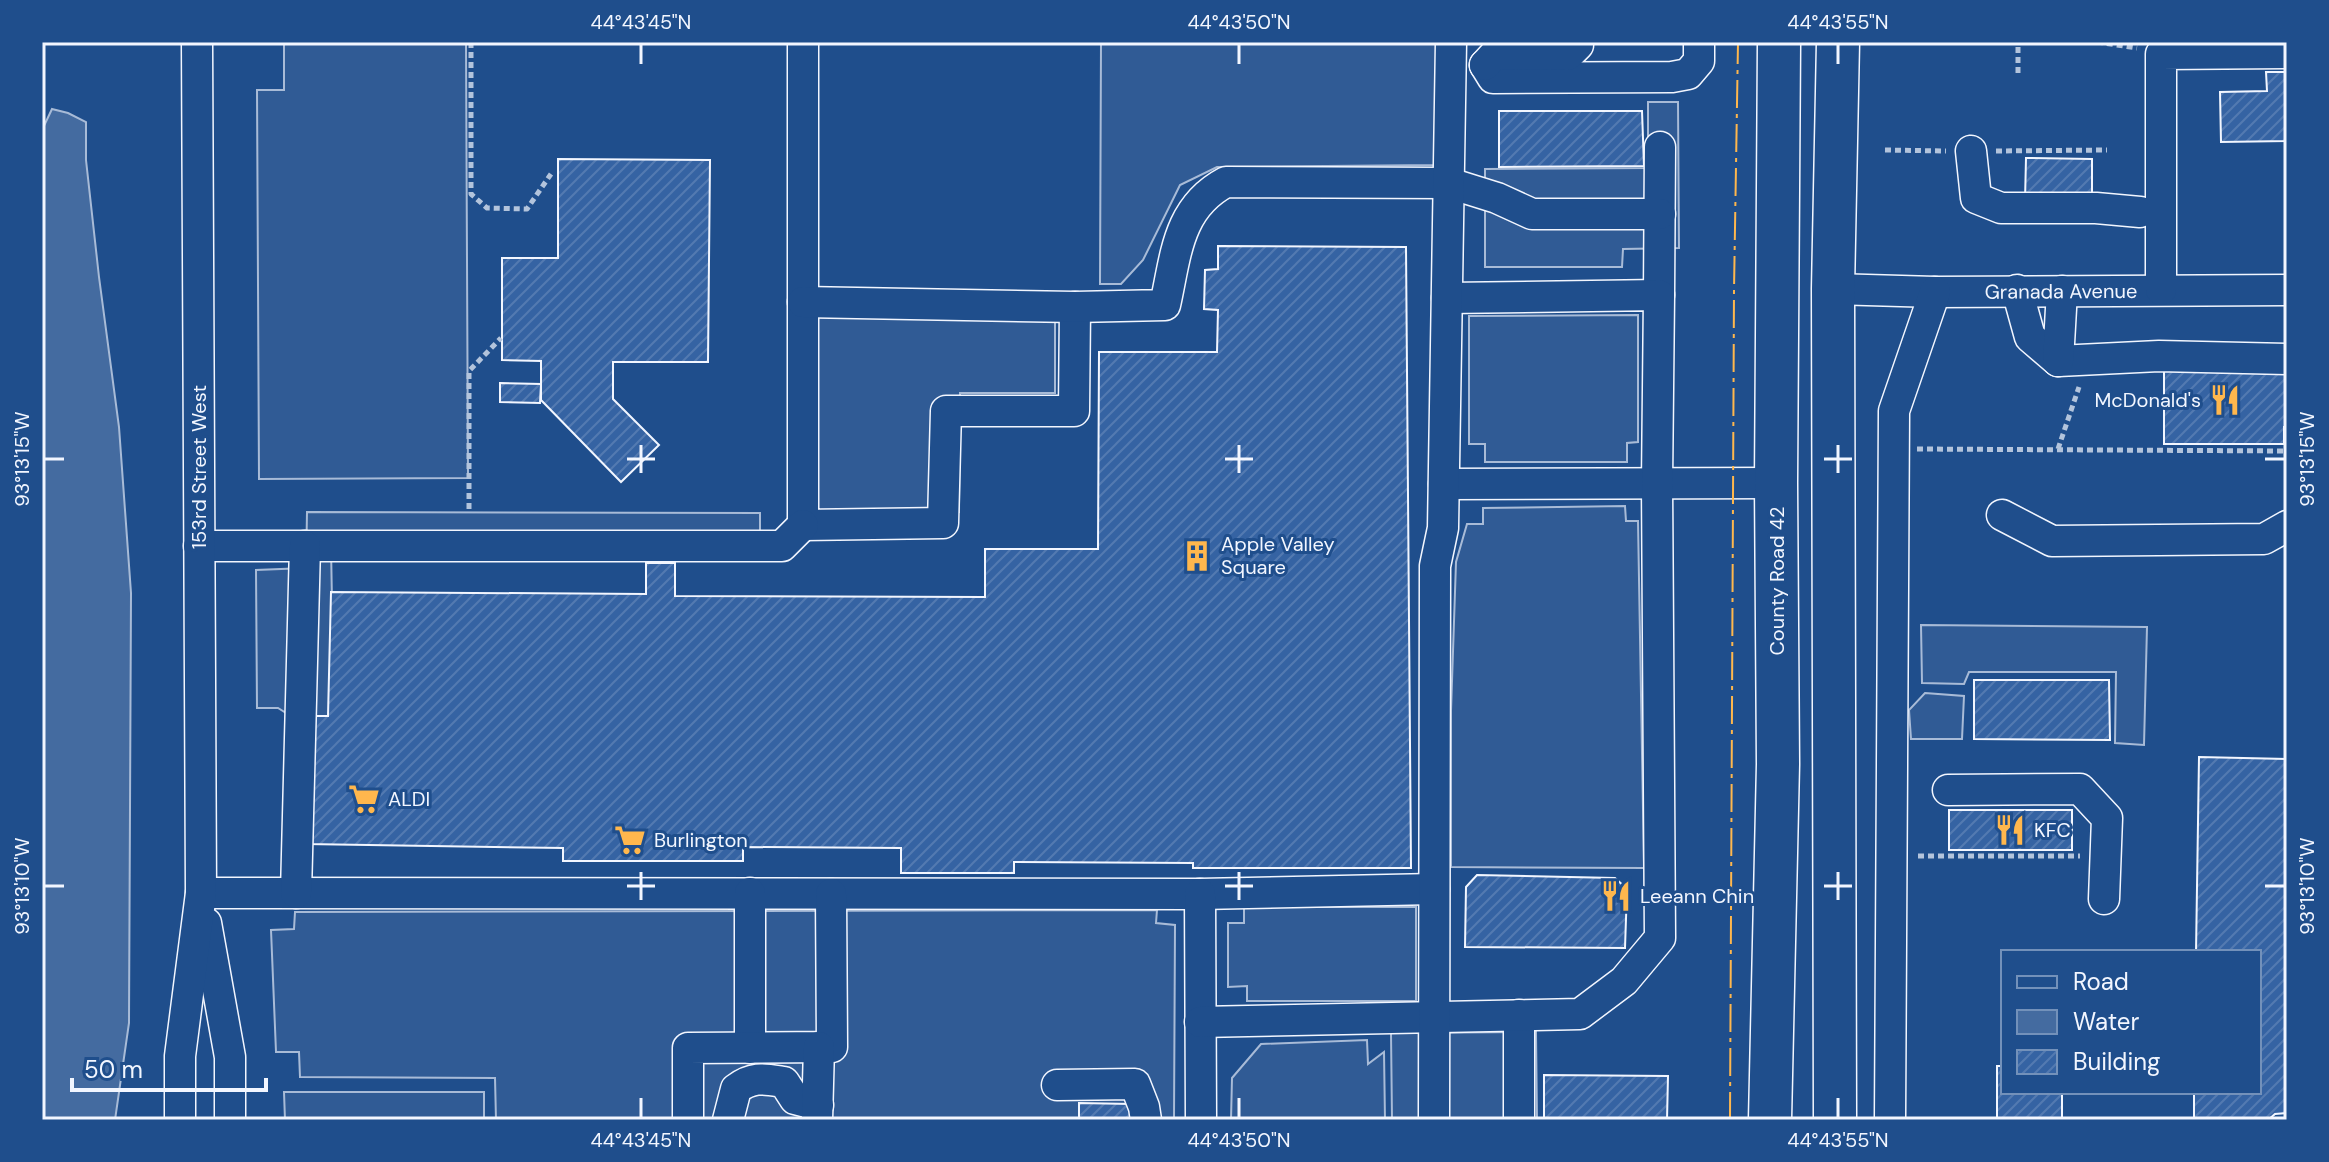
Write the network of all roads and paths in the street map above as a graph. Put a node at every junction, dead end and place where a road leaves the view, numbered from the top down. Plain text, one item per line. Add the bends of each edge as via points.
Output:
1 (197, 42) edge
2 (471, 42) edge
3 (803, 42) edge
4 (1578, 42) edge
5 (1689, 42) edge
6 (1699, 42) edge
7 (1779, 42) edge
8 (1838, 42) edge
9 (2018, 42) edge
10 (2097, 42) edge
11 (1520, 48) edge
12 (2155, 48) edge
13 (2287, 53) edge
14 (1451, 54) edge
15 (1485, 65) junction
16 (2018, 73) dead end
17 (1612, 78) junction
18 (1660, 147) dead end
19 (1971, 151) dead end
20 (551, 174) dead end
21 (1449, 183) junction
22 (2140, 212) dead end
23 (1660, 214) junction
24 (1833, 289) junction
25 (2017, 290) junction
26 (2161, 290) junction
27 (2287, 290) edge
28 (2062, 291) junction
29 (1935, 292) junction
30 (1659, 295) junction
31 (1447, 298) junction
32 (803, 302) junction
33 (1075, 307) junction
34 (501, 338) dead end
35 (2287, 359) edge
36 (2058, 361) junction
37 (2080, 383) dead end
38 (1912, 449) dead end
39 (2058, 449) junction
40 (2287, 451) edge
41 (1657, 483) junction
42 (1776, 483) junction
43 (1444, 484) junction
44 (469, 509) dead end
45 (2002, 515) dead end
46 (803, 525) junction
47 (2287, 526) edge
48 (199, 546) junction
49 (305, 546) junction
50 (1948, 790) dead end
51 (1912, 856) dead end
52 (2089, 856) dead end
53 (1434, 889) junction
54 (201, 893) junction
55 (296, 893) junction
56 (750, 893) junction
57 (831, 894) junction
58 (1200, 894) junction
59 (2104, 899) dead end
60 (1519, 1015) junction
61 (1434, 1017) junction
62 (1200, 1022) junction
63 (819, 1047) junction
64 (750, 1048) junction
65 (1057, 1085) dead end
66 (810, 1108) edge
67 (729, 1115) edge
68 (180, 1120) edge
69 (230, 1120) edge
70 (688, 1120) edge
71 (1146, 1120) edge
72 (1201, 1120) edge
73 (1434, 1120) edge
74 (1519, 1120) edge
75 (1770, 1120) edge
76 (1835, 1120) edge
77 (1890, 1120) edge

1 - 48 street, 153rd Street West
2 - 20 path via 471,194 487,208 527,209
3 - 32 street
4 - 11 street via 1568,55
5 - 17 street via 1689,53 1675,68 1631,67
6 - 17 street via 1699,61 1688,74
7 - 42 highway, County Road 42
8 - 24 highway
9 - 16 path
10 - 12 path
11 - 15 street via 1495,54
12 - 13 street
12 - 26 street
14 - 15 street
14 - 21 street
15 - 17 street via 1493,78
18 - 23 street
19 - 22 street via 1976,198 2001,208
21 - 23 street via 1532,214
21 - 31 street
21 - 33 street via 1226,182 1186,220 1165,305
23 - 30 street
24 - 29 street, Granada Avenue
24 - 76 highway
25 - 28 street, Granada Avenue
25 - 29 street, Granada Avenue
25 - 36 street via 2030,337
26 - 27 street, Granada Avenue
26 - 28 street, Granada Avenue
28 - 36 street
29 - 77 street via 1894,411
30 - 31 street
30 - 41 street
31 - 43 street
32 - 33 street
32 - 46 street
33 - 46 street via 1074,411 946,411 943,523
34 - 44 path via 469,371
35 - 36 street via 2159,356
37 - 39 path
38 - 39 path
39 - 40 path
41 - 42 street
41 - 43 street
41 - 60 street via 1660,938 1624,981 1580,1014
42 - 75 highway, County Road 42 via 1778,764
43 - 53 street via 1435,566
45 - 47 street via 2052,541 2264,539
46 - 49 street via 782,546
48 - 49 street
48 - 54 street, 153rd Street West
49 - 55 street
50 - 59 street via 2080,789 2107,818
51 - 52 path
53 - 58 street
53 - 61 street
54 - 55 street
54 - 68 street, 153rd Street West via 180,1056
54 - 69 street, 153rd Street West via 230,1057
55 - 56 street
56 - 57 street
56 - 64 street
57 - 58 street
57 - 63 street via 832,1047
58 - 62 street
60 - 61 street
60 - 74 street
61 - 62 street
61 - 73 street
62 - 72 street
63 - 64 street
63 - 66 street
64 - 70 street via 688,1048
65 - 71 street via 1135,1084
66 - 67 street via 784,1082 763,1079 736,1089

